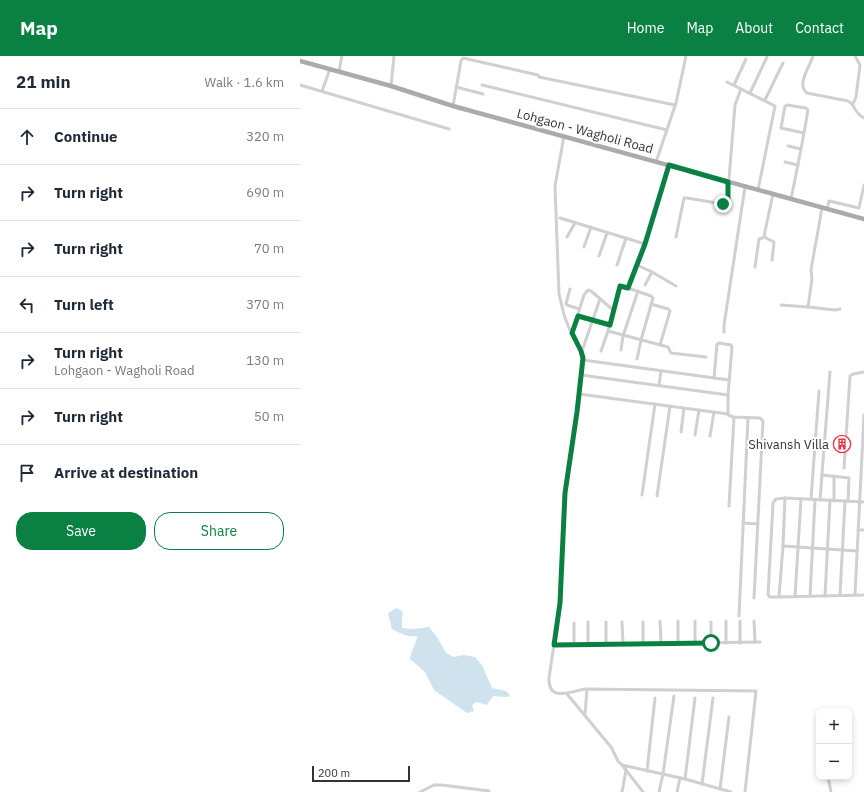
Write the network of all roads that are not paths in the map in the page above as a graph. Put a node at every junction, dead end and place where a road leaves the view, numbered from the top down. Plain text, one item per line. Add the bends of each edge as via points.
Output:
1 (342, 56) edge
2 (394, 56) edge
3 (686, 56) edge
4 (813, 56) edge
5 (855, 56) edge
6 (767, 57) dead end
7 (746, 59) dead end
8 (300, 61) edge
9 (783, 63) dead end
10 (330, 69) junction
11 (339, 71) junction
12 (727, 82) dead end
13 (482, 84) dead end
14 (300, 85) edge
15 (734, 85) junction
16 (391, 86) junction
17 (456, 87) junction
18 (741, 89) junction
19 (322, 91) junction
20 (750, 93) junction
21 (483, 94) dead end
22 (765, 100) junction
23 (853, 104) junction
24 (675, 105) junction
25 (453, 106) junction
26 (864, 118) edge
27 (449, 129) dead end
28 (667, 130) junction
29 (804, 133) junction
30 (564, 136) junction
31 (788, 146) dead end
32 (801, 149) junction
33 (656, 162) junction
34 (785, 162) dead end
35 (669, 165) junction
36 (798, 165) junction
37 (728, 182) junction
38 (864, 185) edge
39 (745, 187) junction
40 (758, 190) junction
41 (773, 194) junction
42 (791, 200) junction
43 (824, 208) junction
44 (560, 218) dead end
45 (864, 219) edge
46 (575, 222) junction
47 (591, 227) junction
48 (607, 232) junction
49 (567, 237) dead end
50 (676, 237) dead end
51 (626, 238) junction
52 (765, 238) junction
53 (645, 244) junction
54 (584, 247) dead end
55 (599, 256) dead end
56 (772, 260) dead end
57 (637, 265) junction
58 (618, 266) dead end
59 (755, 267) dead end
60 (652, 272) junction
61 (645, 285) dead end
62 (676, 286) dead end
63 (628, 288) junction
64 (570, 289) dead end
65 (638, 291) junction
66 (600, 299) junction
67 (651, 304) junction
68 (781, 305) dead end
69 (808, 307) junction
70 (579, 309) junction
71 (840, 309) dead end
72 (614, 310) junction
73 (578, 316) junction
74 (593, 320) junction
75 (610, 325) junction
76 (608, 331) junction
77 (724, 332) dead end
78 (572, 333) junction
79 (623, 336) junction
80 (641, 340) junction
81 (660, 345) junction
82 (583, 348) dead end
83 (621, 350) dead end
84 (601, 351) dead end
85 (706, 357) dead end
86 (637, 359) dead end
87 (583, 360) junction
88 (661, 371) junction
89 (830, 372) dead end
90 (864, 372) edge
91 (581, 375) junction
92 (714, 378) junction
93 (729, 380) junction
94 (659, 385) junction
95 (819, 391) dead end
96 (579, 394) junction
97 (728, 395) junction
98 (656, 404) junction
99 (670, 406) junction
100 (684, 408) junction
101 (699, 410) junction
102 (714, 412) junction
103 (728, 414) junction
104 (864, 415) edge
105 (734, 417) junction
106 (748, 418) junction
107 (864, 431) edge
108 (681, 432) dead end
109 (696, 434) dead end
110 (710, 436) dead end
111 (863, 449) edge
112 (863, 465) edge
113 (844, 468) dead end
114 (822, 475) junction
115 (834, 476) junction
116 (642, 495) dead end
117 (657, 496) dead end
118 (785, 498) junction
119 (801, 499) junction
120 (813, 500) junction
121 (820, 500) junction
122 (832, 500) junction
123 (846, 501) junction
124 (859, 502) junction
125 (864, 502) edge
126 (729, 506) dead end
127 (743, 523) junction
128 (758, 524) junction
129 (858, 530) junction
130 (864, 530) edge
131 (783, 546) junction
132 (798, 547) junction
133 (812, 548) junction
134 (827, 549) junction
135 (842, 550) junction
136 (857, 551) junction
137 (840, 595) junction
138 (854, 595) junction
139 (864, 595) edge
140 (810, 596) junction
141 (824, 596) junction
142 (779, 597) junction
143 (795, 597) junction
144 (754, 598) dead end
145 (739, 616) dead end
146 (660, 621) dead end
147 (678, 621) dead end
148 (695, 621) dead end
149 (726, 621) dead end
150 (740, 621) dead end
151 (754, 621) dead end
152 (588, 622) dead end
153 (606, 622) dead end
154 (622, 622) dead end
155 (643, 622) dead end
156 (711, 622) dead end
157 (574, 623) dead end
158 (740, 642) junction
159 (755, 642) junction
160 (760, 642) dead end
161 (696, 643) junction
162 (711, 643) junction
163 (726, 643) junction
164 (623, 644) junction
165 (643, 644) junction
166 (661, 644) junction
167 (678, 644) junction
168 (554, 645) junction
169 (574, 645) junction
170 (588, 645) junction
171 (606, 645) junction
172 (587, 690) junction
173 (567, 694) junction
174 (674, 696) dead end
175 (655, 698) dead end
176 (695, 698) dead end
177 (713, 698) dead end
178 (585, 714) junction
179 (729, 717) dead end
180 (622, 765) junction
181 (626, 770) junction
182 (647, 771) junction
183 (663, 774) junction
184 (680, 778) junction
185 (685, 779) junction
186 (829, 780) edge
187 (702, 784) junction
188 (720, 789) junction
189 (489, 791) dead end
190 (420, 792) edge
191 (622, 792) edge
192 (642, 792) edge
193 (659, 792) edge
194 (677, 792) edge
195 (731, 792) edge
196 (745, 792) edge
197 (831, 792) edge

1 - 11 street
2 - 16 street
3 - 24 street
4 - 23 street via 803,86 805,92
5 - 23 street via 860,65
6 - 20 street
7 - 15 street
8 - 10 main road, Lohgaon - Wagholi Road
9 - 22 street
10 - 11 main road, Lohgaon - Wagholi Road
10 - 19 street
11 - 16 main road, Lohgaon - Wagholi Road
12 - 15 street
13 - 28 street
14 - 19 street
15 - 18 street
16 - 25 main road, Lohgaon - Wagholi Road
17 - 21 street
17 - 24 street via 463,58
17 - 25 street
18 - 20 street
18 - 37 street via 735,105
19 - 27 street
20 - 22 street
22 - 40 street via 775,106
23 - 26 street via 857,113
24 - 28 street
25 - 30 main road, Lohgaon - Wagholi Road
28 - 33 street
29 - 29 street via 781,128 785,106 808,109
29 - 32 street
30 - 33 main road, Lohgaon - Wagholi Road
30 - 78 street via 556,179 559,294
31 - 32 street
32 - 36 street
33 - 35 main road, Lohgaon - Wagholi Road
34 - 36 street
35 - 37 main road, Lohgaon - Wagholi Road
35 - 53 street
36 - 42 street
37 - 39 main road, Lohgaon - Wagholi Road
37 - 50 street via 728,201 725,204 684,198
38 - 43 street via 859,208 829,201
39 - 40 main road, Lohgaon - Wagholi Road
39 - 77 street
40 - 41 main road, Lohgaon - Wagholi Road
41 - 42 main road, Lohgaon - Wagholi Road
41 - 52 street
42 - 43 main road, Lohgaon - Wagholi Road
43 - 45 main road, Lohgaon - Wagholi Road
43 - 69 street via 811,270
44 - 46 street
46 - 47 street
46 - 49 street
47 - 48 street
47 - 54 street
48 - 51 street
48 - 55 street
51 - 53 street
51 - 58 street
52 - 56 street via 773,240 774,243
52 - 59 street via 759,239
53 - 57 street
57 - 60 street
57 - 63 street
60 - 61 street
60 - 62 street
63 - 65 street
63 - 72 street via 620,286
64 - 70 street via 566,304
65 - 67 street via 653,297
65 - 79 street
66 - 70 street via 588,290
66 - 72 street
66 - 74 street
67 - 80 street
67 - 81 street via 670,311
68 - 69 street
69 - 71 street
70 - 73 street
72 - 75 street
73 - 74 street
73 - 78 street
74 - 75 street
74 - 82 street
75 - 76 street
76 - 79 street
76 - 84 street
78 - 87 street
79 - 80 street
79 - 83 street
80 - 81 street
80 - 86 street
81 - 85 street via 669,348 671,353
87 - 88 street
87 - 91 street
88 - 92 street
88 - 94 street
89 - 114 street
90 - 113 street via 850,376
91 - 94 street
91 - 96 street
92 - 93 street
92 - 93 street via 716,346 719,344 732,346
93 - 97 street
94 - 97 street
95 - 120 street
96 - 98 street
96 - 168 street via 565,493 560,603
97 - 103 street
98 - 99 street
98 - 116 street
99 - 100 street
99 - 117 street
100 - 101 street
100 - 108 street
101 - 102 street
101 - 109 street
102 - 103 street
102 - 110 street
103 - 105 street
104 - 107 street
105 - 106 street
105 - 126 street
106 - 127 street
106 - 128 street via 760,418 763,421
107 - 111 street
111 - 112 street
112 - 124 street
114 - 115 street
114 - 121 street
115 - 122 street
115 - 123 street via 849,478
118 - 119 street
118 - 131 street
118 - 142 street via 774,500 773,509 768,595
119 - 120 street
119 - 132 street
120 - 121 street
120 - 133 street
121 - 122 street
122 - 123 street
122 - 134 street
123 - 124 street
123 - 135 street
124 - 125 street
124 - 129 street
127 - 128 street
127 - 145 street
128 - 144 street
129 - 130 street
129 - 136 street
131 - 132 street
131 - 142 street
132 - 133 street
132 - 143 street
133 - 134 street
133 - 140 street
134 - 135 street
134 - 141 street
135 - 136 street
135 - 137 street
136 - 138 street
137 - 138 street
137 - 141 street
138 - 139 street
140 - 141 street
140 - 143 street
142 - 143 street
146 - 166 street
147 - 167 street
148 - 161 street
149 - 163 street
150 - 158 street
151 - 159 street
152 - 170 street
153 - 171 street
154 - 164 street
155 - 165 street
156 - 162 street
157 - 169 street
158 - 159 street
158 - 163 street
159 - 160 street
161 - 162 street
161 - 167 street
162 - 163 street
164 - 165 street
164 - 171 street
165 - 166 street
166 - 167 street
168 - 169 street
168 - 173 street via 549,685 557,693
169 - 170 street
170 - 171 street
172 - 173 street
172 - 178 street
172 - 196 street via 756,691
173 - 178 street
174 - 183 street
175 - 182 street
176 - 185 street
177 - 187 street
178 - 180 street
179 - 188 street
180 - 181 street
180 - 182 street
181 - 191 street
181 - 192 street
182 - 183 street
183 - 184 street
183 - 193 street
184 - 185 street
184 - 194 street
185 - 187 street
186 - 197 street
187 - 188 street
188 - 195 street
189 - 190 street via 434,785

